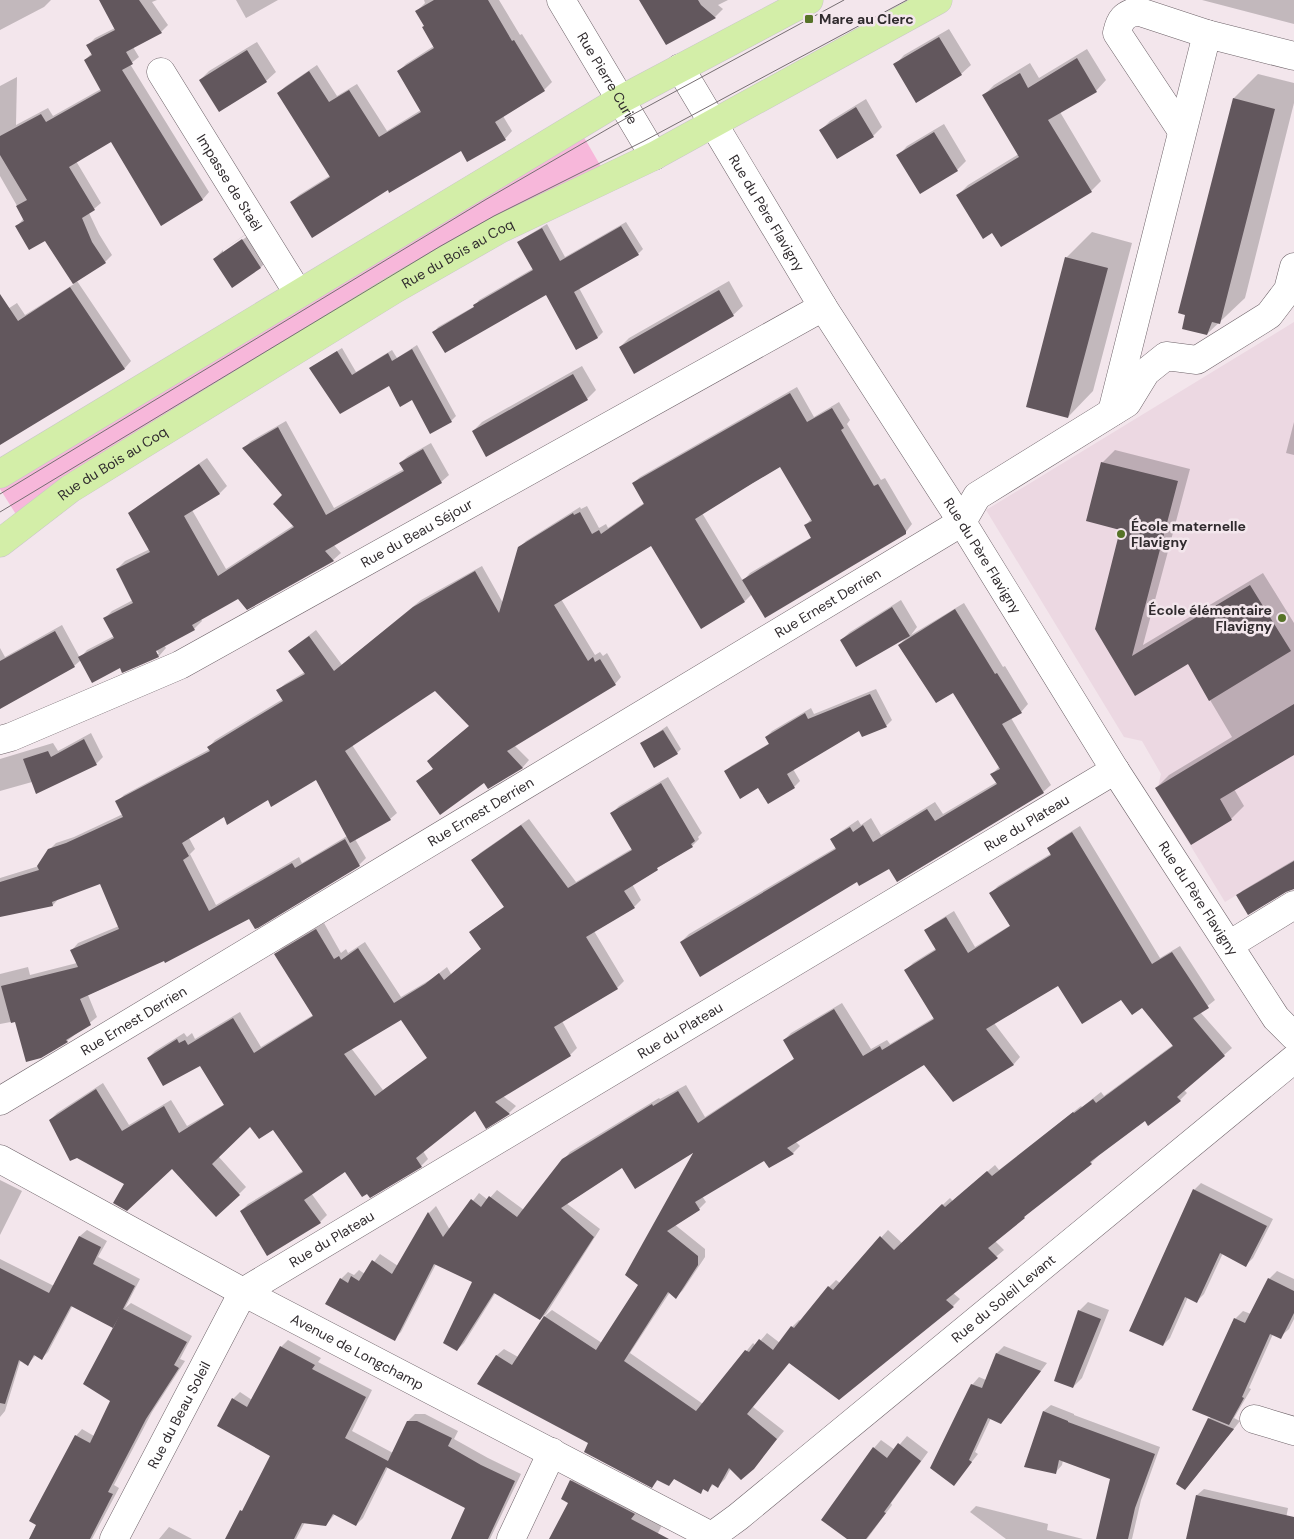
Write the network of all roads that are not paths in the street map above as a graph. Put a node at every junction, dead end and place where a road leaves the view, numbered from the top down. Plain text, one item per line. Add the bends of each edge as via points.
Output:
1 (561, 0) edge
2 (809, 0) edge
3 (938, 0) edge
4 (1207, 34) junction
5 (1294, 56) edge
6 (680, 68) junction
7 (161, 72) dead end
8 (620, 100) junction
9 (713, 124) junction
10 (1182, 131) junction
11 (654, 156) junction
12 (1294, 266) edge
13 (298, 294) junction
14 (823, 306) junction
15 (1112, 412) junction
16 (0, 474) edge
17 (962, 522) junction
18 (0, 543) edge
19 (0, 740) edge
20 (1115, 770) junction
21 (1294, 905) edge
22 (1229, 945) junction
23 (1294, 1036) edge
24 (1294, 1059) edge
25 (0, 1101) edge
26 (0, 1159) edge
27 (243, 1292) junction
28 (1254, 1419) dead end
29 (1294, 1431) edge
30 (552, 1452) junction
31 (714, 1538) edge
32 (114, 1539) edge
33 (511, 1539) edge

1 - 8 street, Rue Pierre Curie
2 - 6 main road
3 - 9 main road, Rue du Bois au Coq
4 - 5 street
4 - 10 street
4 - 10 street via 1137,12 1126,15 1119,22 1117,33
6 - 8 main road
6 - 9 street, Rue du Père Flavigny
7 - 13 street, Impasse de Staël
8 - 11 street, Rue Pierre Curie
8 - 13 main road
9 - 11 main road, Rue du Bois au Coq
9 - 14 street, Rue du Père Flavigny
10 - 15 street
11 - 18 main road, Rue du Bois au Coq via 500,229 394,289 70,490
12 - 15 street via 1288,290 1269,316 1197,360 1166,356 1146,372 1127,403
13 - 16 main road
14 - 17 street, Rue du Père Flavigny
14 - 19 street, Rue du Beau Séjour via 180,665
15 - 17 street via 977,496
17 - 20 street, Rue du Père Flavigny
17 - 25 street, Rue Ernest Derrien
20 - 22 street, Rue du Père Flavigny
20 - 27 street, Rue du Plateau
21 - 22 street
22 - 23 street, Rue du Père Flavigny via 1276,1018
24 - 31 street, Rue du Soleil Levant
26 - 27 street, Avenue de Longchamp
27 - 30 street, Avenue de Longchamp
27 - 32 street, Rue du Beau Soleil
28 - 29 street
30 - 31 street, Avenue de Longchamp
30 - 33 street

